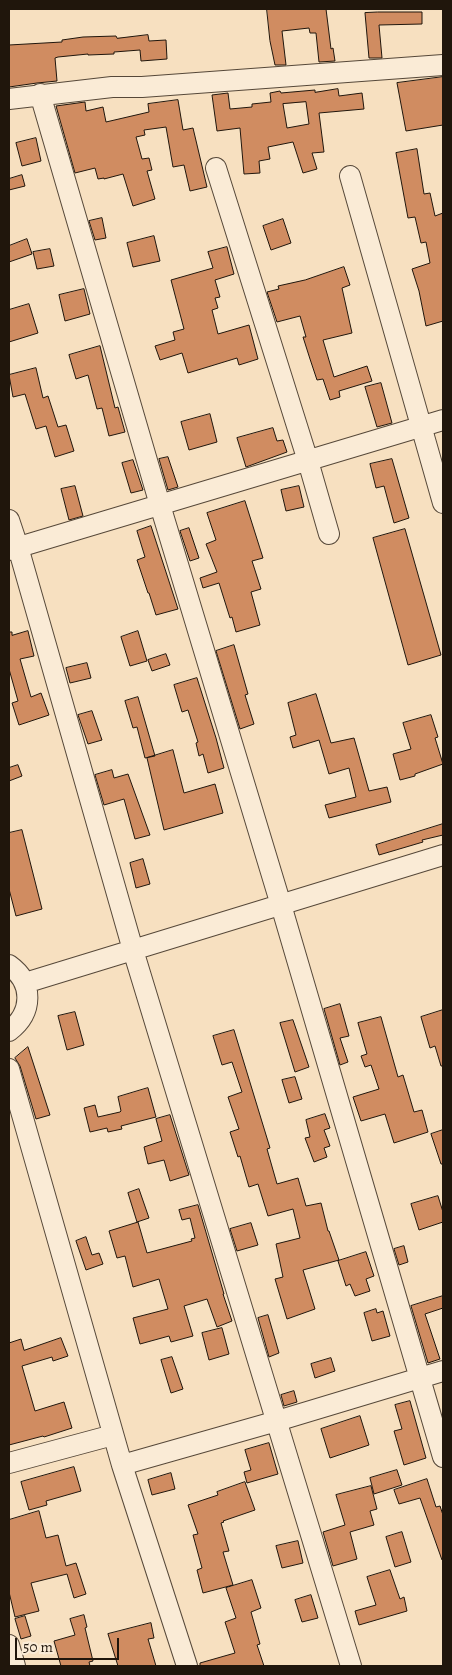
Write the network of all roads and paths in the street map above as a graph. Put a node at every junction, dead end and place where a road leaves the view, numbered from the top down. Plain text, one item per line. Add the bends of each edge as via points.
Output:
1 (443, 65) edge
2 (40, 94) junction
3 (9, 99) edge
4 (216, 168) dead end
5 (350, 176) dead end
6 (443, 420) edge
7 (422, 427) junction
8 (308, 461) junction
9 (443, 503) edge
10 (160, 505) junction
11 (9, 520) edge
12 (329, 534) dead end
13 (13, 549) edge
14 (443, 855) edge
15 (281, 905) junction
16 (133, 950) junction
17 (9, 965) edge
18 (25, 984) junction
19 (9, 1031) edge
20 (9, 1069) edge
21 (443, 1371) edge
22 (420, 1378) junction
23 (277, 1421) junction
24 (113, 1435) junction
25 (443, 1457) edge
26 (9, 1463) edge
27 (122, 1465) junction
28 (9, 1645) edge
29 (15, 1666) edge
30 (187, 1666) edge
31 (351, 1666) edge

1 - 2 street
2 - 3 street
2 - 10 street
4 - 8 street
5 - 7 street
6 - 7 street
7 - 8 street
7 - 9 street
8 - 10 street
8 - 12 street
10 - 13 street
10 - 15 street
11 - 13 street
13 - 16 street
14 - 15 street
15 - 16 street
15 - 22 street
16 - 18 street
16 - 23 street
17 - 18 street
18 - 19 street via 25,1011
20 - 24 street
21 - 22 street
22 - 23 street
22 - 25 street
23 - 27 street
23 - 31 street
24 - 26 street
24 - 27 street
27 - 30 street
28 - 29 street

